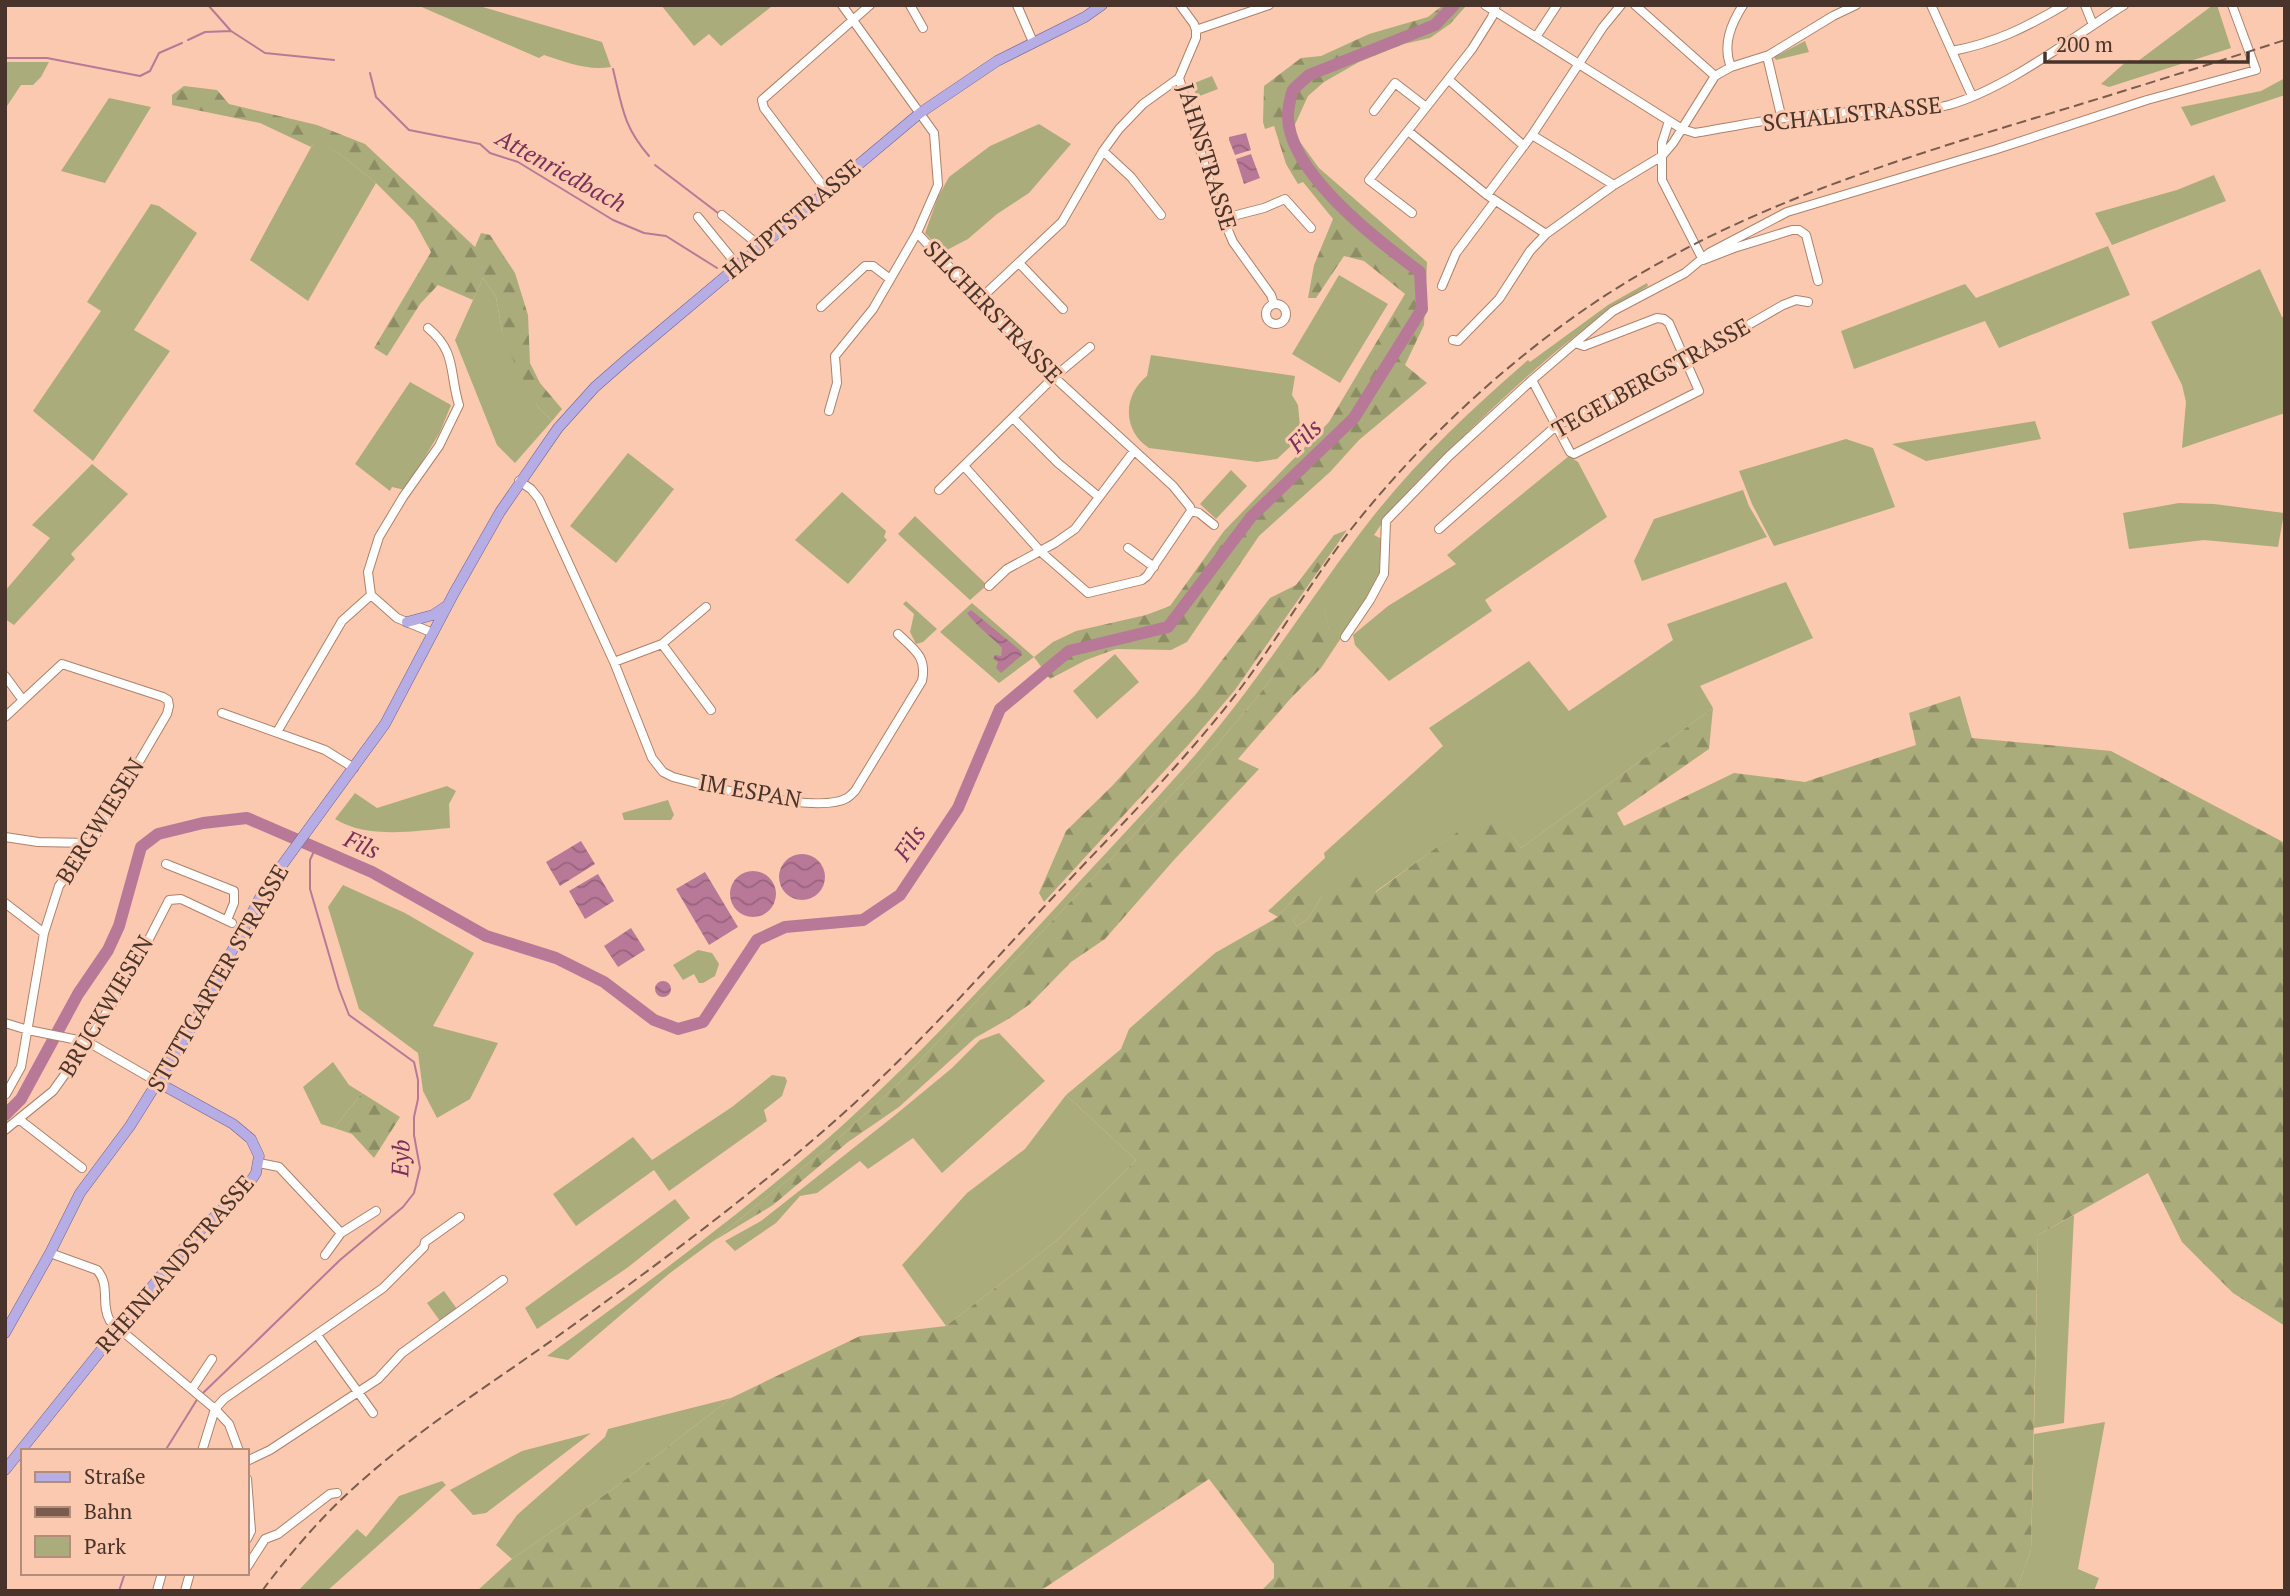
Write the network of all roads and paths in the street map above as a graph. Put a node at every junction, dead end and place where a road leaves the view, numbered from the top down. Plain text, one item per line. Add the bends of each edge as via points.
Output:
1 (842, 5) edge
2 (870, 5) edge
3 (910, 5) edge
4 (1017, 5) edge
5 (1102, 5) edge
6 (1180, 5) edge
7 (1269, 5) edge
8 (1485, 5) edge
9 (1557, 5) edge
10 (1621, 5) edge
11 (1635, 5) edge
12 (1743, 5) edge
13 (1856, 5) edge
14 (1931, 5) edge
15 (2064, 5) edge
16 (2085, 5) edge
17 (2124, 5) edge
18 (2232, 5) edge
19 (1495, 8) edge
20 (853, 20) junction
21 (2093, 24) junction
22 (923, 28) dead end
23 (1196, 30) junction
24 (1536, 37) junction
25 (1033, 42) junction
26 (1952, 51) junction
27 (1767, 56) junction
28 (1579, 63) junction
29 (1731, 67) junction
30 (1715, 76) junction
31 (1179, 78) junction
32 (1449, 80) junction
33 (1972, 96) junction
34 (1426, 107) junction
35 (1374, 111) dead end
36 (1780, 111) dead end
37 (920, 113) junction
38 (1669, 121) junction
39 (1682, 129) junction
40 (1408, 131) junction
41 (1532, 135) junction
42 (1524, 146) junction
43 (1103, 151) junction
44 (1662, 156) junction
45 (1614, 185) junction
46 (826, 190) junction
47 (1491, 198) junction
48 (1412, 213) dead end
49 (722, 215) dead end
50 (1161, 215) dead end
51 (698, 217) dead end
52 (1221, 219) junction
53 (1311, 228) dead end
54 (916, 233) junction
55 (1546, 234) junction
56 (760, 246) junction
57 (1703, 260) junction
58 (1019, 263) junction
59 (737, 265) junction
60 (890, 279) junction
61 (1818, 281) dead end
62 (1441, 286) dead end
63 (980, 299) junction
64 (1808, 302) dead end
65 (1274, 304) dead end
66 (821, 307) dead end
67 (1063, 309) dead end
68 (428, 328) dead end
69 (1453, 340) dead end
70 (1576, 343) junction
71 (1090, 347) dead end
72 (1686, 361) junction
73 (1054, 377) junction
74 (1532, 380) junction
75 (829, 411) dead end
76 (1013, 418) junction
77 (1556, 426) junction
78 (1134, 451) junction
79 (964, 466) junction
80 (519, 481) junction
81 (939, 489) dead end
82 (1099, 497) junction
83 (1191, 511) junction
84 (1214, 525) dead end
85 (1439, 529) dead end
86 (1128, 548) dead end
87 (1041, 552) junction
88 (1154, 567) junction
89 (989, 586) dead end
90 (371, 595) junction
91 (448, 604) junction
92 (706, 607) dead end
93 (407, 622) junction
94 (433, 633) junction
95 (898, 634) dead end
96 (1345, 637) dead end
97 (662, 644) junction
98 (614, 662) junction
99 (5, 676) edge
100 (22, 699) junction
101 (711, 710) dead end
102 (222, 713) dead end
103 (5, 717) edge
104 (277, 732) junction
105 (354, 768) junction
106 (5, 837) edge
107 (88, 843) junction
108 (166, 864) dead end
109 (5, 903) edge
110 (44, 933) junction
111 (5, 1023) edge
112 (28, 1030) junction
113 (88, 1042) junction
114 (159, 1083) junction
115 (6, 1094) edge
116 (20, 1121) junction
117 (5, 1130) edge
118 (259, 1163) junction
119 (82, 1168) dead end
120 (376, 1211) dead end
121 (460, 1217) dead end
122 (341, 1233) junction
123 (50, 1254) junction
124 (325, 1255) dead end
125 (503, 1280) dead end
126 (118, 1328) junction
127 (5, 1333) edge
128 (317, 1335) junction
129 (212, 1359) dead end
130 (194, 1391) junction
131 (358, 1392) junction
132 (213, 1406) junction
133 (373, 1413) dead end
134 (22, 1449) edge
135 (202, 1449) edge
136 (238, 1449) edge
137 (21, 1450) edge
138 (248, 1461) edge
139 (5, 1470) edge
140 (248, 1490) edge
141 (337, 1493) dead end
142 (248, 1537) edge
143 (248, 1565) edge

1 - 20 street, SILCHERSTRASSE
2 - 20 street
3 - 22 street
4 - 25 street
5 - 25 main road, HAUPTSTRASSE
6 - 23 street
7 - 23 street
8 - 19 street
9 - 24 street
10 - 28 street
11 - 30 street
12 - 29 street via 1727,40
13 - 27 street
14 - 26 street
15 - 26 street via 1999,40
16 - 21 street
17 - 21 street, SCHALLSTRASSE
18 - 57 street via 2256,70 1787,212
19 - 24 street
19 - 32 street
20 - 37 street, SILCHERSTRASSE
20 - 46 street via 762,100
21 - 33 street, SCHALLSTRASSE
23 - 31 street, JAHNSTRASSE
24 - 28 street
25 - 37 main road, HAUPTSTRASSE via 996,61
26 - 33 street
27 - 29 street
27 - 36 street
28 - 38 street
28 - 41 street
29 - 30 street
30 - 39 street
31 - 43 street via 1143,104
31 - 52 street, JAHNSTRASSE
32 - 34 street
32 - 42 street
33 - 39 street, SCHALLSTRASSE via 1908,111 1818,115 1695,133
34 - 35 street via 1395,83
34 - 40 street
37 - 46 main road, HAUPTSTRASSE
37 - 54 street, SILCHERSTRASSE via 934,133 938,175 935,195
38 - 39 street
38 - 44 street via 1661,143
39 - 44 street
40 - 47 street
40 - 48 street via 1369,180
41 - 42 street
41 - 45 street
42 - 47 street
43 - 50 street via 1132,177
43 - 58 street via 1062,222
44 - 45 street
44 - 57 street via 1662,180
45 - 55 street
46 - 56 main road, HAUPTSTRASSE
47 - 55 street
47 - 62 street
49 - 56 street
51 - 59 street
52 - 53 street via 1285,199
52 - 65 street, JAHNSTRASSE
54 - 60 street
54 - 63 street, SILCHERSTRASSE
55 - 69 street via 1499,299 1458,341
56 - 59 main road, HAUPTSTRASSE
57 - 61 street via 1799,230 1805,234
57 - 70 street via 1613,311
58 - 63 street
58 - 67 street
59 - 80 main road, HAUPTSTRASSE via 595,387
60 - 66 street via 873,265 865,266
60 - 75 street via 873,309 835,356 836,383
63 - 73 street, SILCHERSTRASSE
64 - 72 street, TEGELBERGSTRASSE via 1783,305
68 - 90 street via 440,338 452,364 459,405 439,446 379,537 368,572
70 - 72 street via 1584,346 1664,318
70 - 74 street
71 - 73 street
72 - 77 street, TEGELBERGSTRASSE
72 - 77 street via 1699,391 1578,453 1570,453
73 - 76 street
73 - 78 street, SILCHERSTRASSE
74 - 77 street
74 - 96 street via 1386,521 1384,574
76 - 79 street
76 - 82 street
77 - 85 street, TEGELBERGSTRASSE
78 - 82 street
78 - 83 street, SILCHERSTRASSE via 1173,486
79 - 81 street
79 - 87 street
80 - 91 main road, STUTTGARTER STRASSE
80 - 98 street, IM ESPAN via 540,499
82 - 87 street via 1075,528
83 - 84 street
83 - 88 street
86 - 88 street
87 - 88 street via 1088,593 1142,580
87 - 89 street via 1007,569
90 - 93 street
90 - 104 street via 342,621
91 - 93 main road via 433,615
91 - 94 main road, STUTTGARTER STRASSE
92 - 97 street
93 - 94 street
94 - 105 main road, STUTTGARTER STRASSE via 385,724
95 - 98 street, IM ESPAN via 924,663 922,681 855,791 839,802 770,800 663,772 652,758
97 - 98 street
97 - 101 street
99 - 100 street
100 - 103 street
100 - 107 street, BERGWIESEN via 62,664 168,700 167,714
102 - 104 street
104 - 105 street via 325,750
105 - 114 main road, STUTTGARTER STRASSE via 253,909
106 - 107 street
107 - 110 street, BERGWIESEN via 59,886
108 - 113 street, BRUCKWIESEN via 234,891 229,922 181,899 169,900
109 - 110 street
110 - 112 street, BERGWIESEN
111 - 112 street
112 - 113 street
112 - 115 street, BERGWIESEN via 21,1067
113 - 114 street
113 - 116 street, BRUCKWIESEN via 53,1091
114 - 118 main road, RHEINLANDSTRASSE via 244,1132 256,1147
114 - 123 main road, STUTTGARTER STRASSE via 80,1193
116 - 117 street, BRUCKWIESEN
116 - 119 street
118 - 122 street via 279,1167
118 - 126 main road, RHEINLANDSTRASSE via 248,1185 194,1236
120 - 122 street
121 - 128 street via 425,1242 383,1288
122 - 124 street
123 - 126 street via 97,1269 106,1291 105,1312
123 - 127 main road, STUTTGARTER STRASSE
125 - 131 street via 402,1353 378,1379
126 - 130 street
126 - 134 main road, RHEINLANDSTRASSE
128 - 131 street
128 - 132 street
129 - 130 street
130 - 132 street
131 - 133 street
131 - 138 street
132 - 135 street
132 - 136 street via 229,1424
137 - 139 main road, RHEINLANDSTRASSE
140 - 142 street
141 - 143 street via 265,1539

